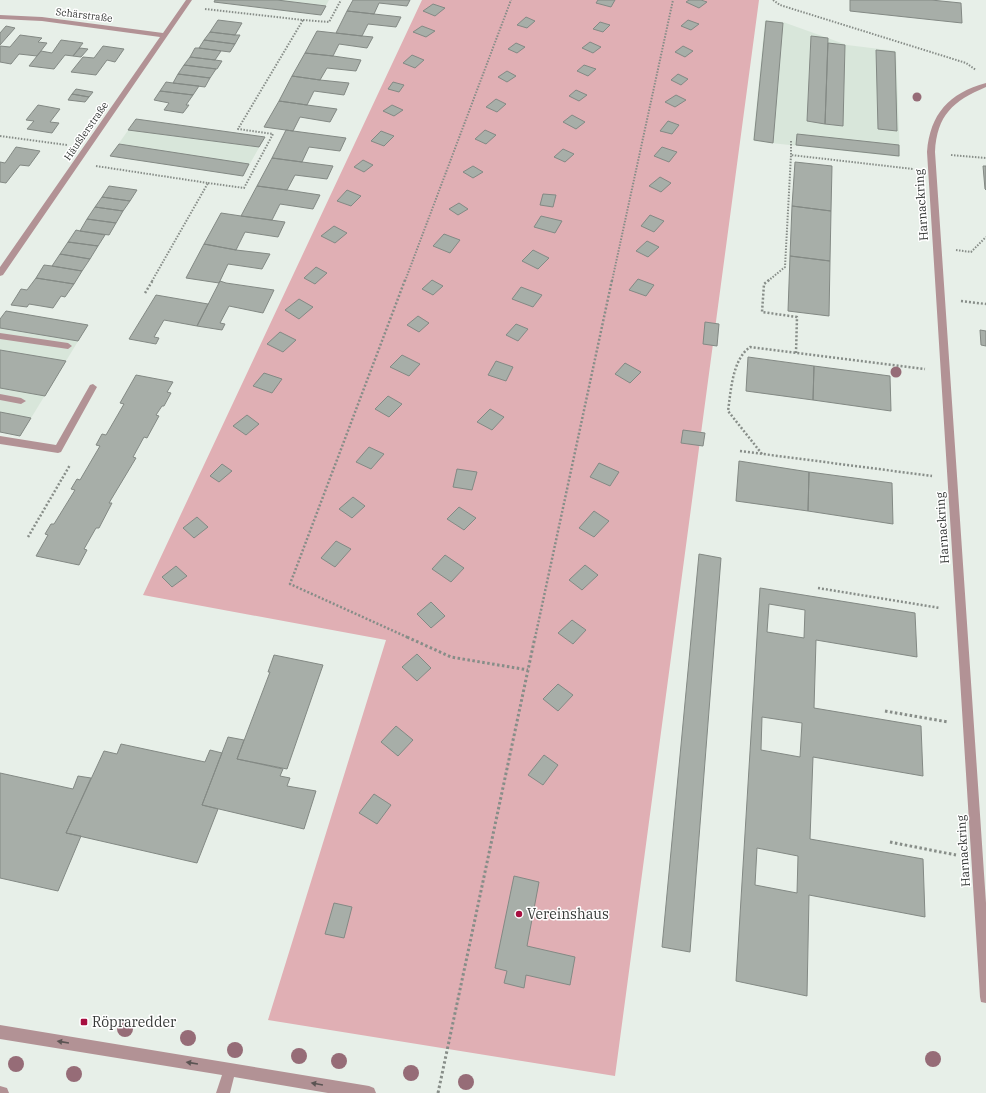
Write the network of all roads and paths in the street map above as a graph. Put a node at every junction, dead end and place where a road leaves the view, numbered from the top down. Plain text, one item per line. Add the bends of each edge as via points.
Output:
1 (189, 0) edge
2 (341, 0) edge
3 (511, 0) edge
4 (673, 0) edge
5 (773, 0) edge
6 (185, 6) junction
7 (0, 17) edge
8 (303, 20) junction
9 (164, 35) junction
10 (981, 74) dead end
11 (986, 85) edge
12 (0, 136) edge
13 (791, 141) dead end
14 (87, 148) junction
15 (931, 152) junction
16 (791, 155) junction
17 (986, 158) edge
18 (76, 163) junction
19 (932, 171) junction
20 (208, 182) junction
21 (986, 237) edge
22 (937, 247) junction
23 (0, 273) edge
24 (145, 293) dead end
25 (941, 299) junction
26 (986, 304) edge
27 (0, 336) edge
28 (68, 346) dead end
29 (796, 353) junction
30 (945, 372) junction
31 (93, 388) dead end
32 (0, 398) edge
33 (21, 401) dead end
34 (0, 440) edge
35 (740, 451) dead end
36 (762, 454) junction
37 (952, 479) junction
38 (818, 588) dead end
39 (961, 611) junction
40 (528, 670) junction
41 (885, 711) dead end
42 (968, 726) junction
43 (890, 842) dead end
44 (977, 859) junction
45 (986, 997) edge
46 (0, 1032) edge
47 (230, 1070) junction
48 (223, 1093) edge
49 (369, 1093) edge
50 (438, 1093) edge

1 - 6 street, Häußlerstraße
2 - 8 path via 329,22
3 - 40 path via 290,584 451,657
4 - 40 path
5 - 10 path via 780,5 966,63
6 - 8 path
6 - 9 street, Häußlerstraße
7 - 9 street, Schärstraße via 42,19
8 - 20 path via 238,129 273,134 244,188
9 - 14 street, Häußlerstraße
11 - 15 street, Harnackring via 960,96 948,106 939,117 933,131
12 - 14 path
13 - 16 path
14 - 18 street, Häußlerstraße
15 - 17 path
15 - 19 street, Harnackring
16 - 19 path
16 - 29 path via 785,267 764,284 762,312 796,317
18 - 20 path
18 - 23 street, Häußlerstraße
19 - 22 street, Harnackring
20 - 24 path
21 - 22 path via 971,252
22 - 25 street, Harnackring
25 - 26 path
25 - 30 street, Harnackring
27 - 28 street
29 - 30 path
29 - 36 path via 750,347 742,354 738,364 728,411
30 - 37 street, Harnackring
31 - 34 street via 58,449
32 - 33 street
35 - 36 path
36 - 37 path
37 - 39 street, Harnackring
38 - 39 path
39 - 42 street, Harnackring
40 - 50 path
41 - 42 path
42 - 44 street, Harnackring
43 - 44 path
44 - 45 street, Harnackring
47 -> 46 street
47 - 48 street
49 -> 47 street

